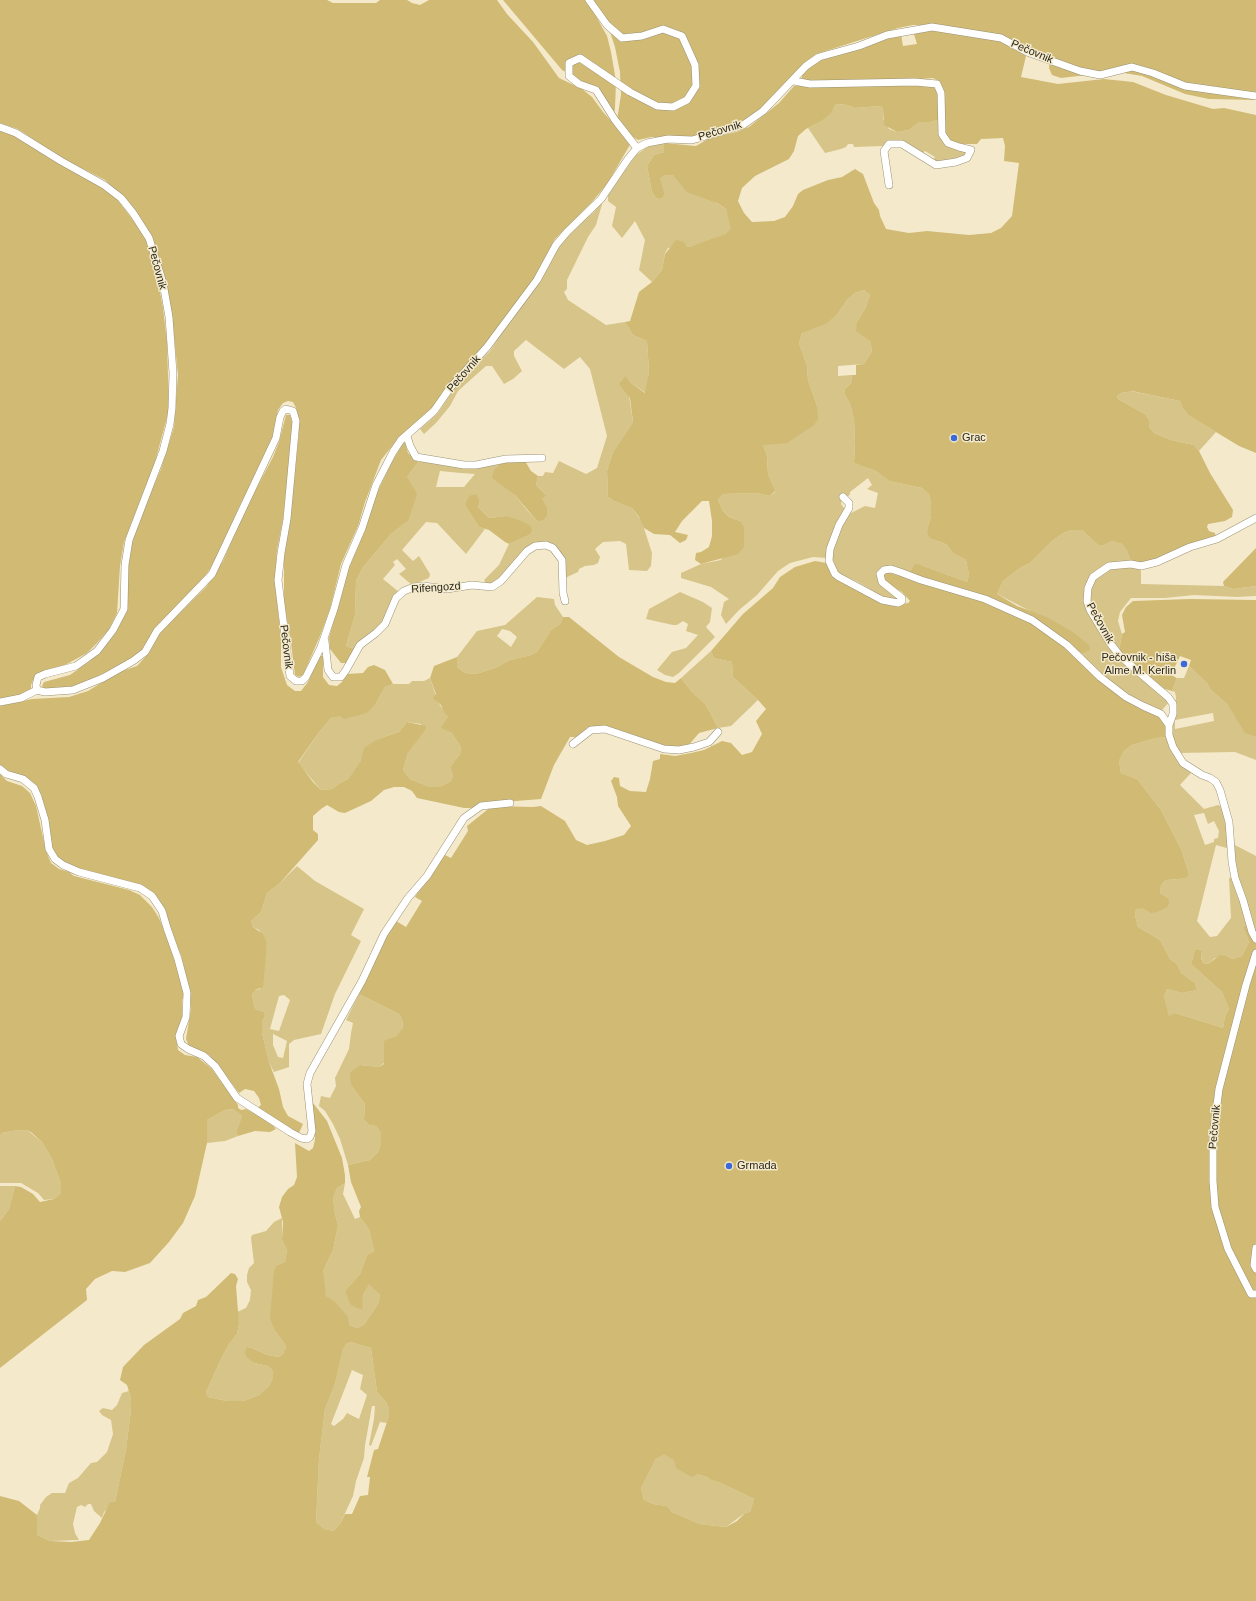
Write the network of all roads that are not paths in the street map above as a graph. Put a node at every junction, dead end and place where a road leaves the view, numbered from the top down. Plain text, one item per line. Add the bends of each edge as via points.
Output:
1 (589, 0) edge
2 (794, 81) junction
3 (1256, 96) edge
4 (0, 128) edge
5 (638, 148) junction
6 (889, 185) dead end
7 (407, 436) junction
8 (542, 458) dead end
9 (843, 497) dead end
10 (1256, 518) edge
11 (565, 601) dead end
12 (325, 637) junction
13 (37, 690) junction
14 (0, 702) edge
15 (1169, 725) junction
16 (718, 732) dead end
17 (573, 744) dead end
18 (0, 769) edge
19 (510, 803) dead end
20 (1256, 939) edge
21 (1256, 953) edge
22 (1256, 1248) edge
23 (1256, 1269) edge
24 (1256, 1294) edge

1 - 5 street via 607,25 622,38 642,36 663,29 682,36 695,65 696,86 688,100 673,107 656,106 630,92 580,58 569,63 568,76 579,84 596,90 615,120
2 - 3 street, Pečovnik via 806,66 819,57 887,35 932,27 1001,38 1027,52 1080,71 1100,74 1132,67 1185,86
2 - 5 street, Pečovnik via 756,118 743,126 692,140 668,139 647,143
2 - 6 street via 810,84 937,84 941,93 942,134 948,142 971,150 967,158 936,165 902,144 889,144 884,151
4 - 13 street, Pečovnik via 16,134 104,184 121,198 149,238 169,317 172,365 170,424 163,451 129,540 125,565 124,609 113,630 96,651 76,666 38,677
5 - 7 street, Pečovnik via 602,199 556,245 537,280 487,348 450,388 434,412
7 - 8 street via 416,457 470,465 506,459
7 - 12 street, Pečovnik via 392,452 376,485 362,528 346,564
9 - 15 street, Pečovnik via 849,508 839,525 830,549 829,561 839,577 882,600 898,603 902,598 882,582 880,574 891,569 985,599 1032,620 1084,659 1100,678 1126,697 1161,714
10 - 15 street, Pečovnik via 1217,538 1157,562 1141,566 1109,566 1093,577 1088,588 1087,601 1090,610 1110,643 1120,656 1173,704
11 - 12 street, Rifengozd via 562,560 553,548 546,545 536,546 492,587 472,585 447,589 423,586 404,591 396,598 384,624 360,645 341,677 332,677 328,670
12 - 13 street, Pečovnik via 306,677 302,681 296,681 290,676 278,580 287,519 296,421 293,412 286,409 280,417 276,438 212,574 157,632 145,652 122,669 72,690
13 - 14 street via 21,698
15 - 20 street, Pečovnik via 1173,747 1183,763 1216,782 1220,790 1230,822 1235,878
16 - 17 street via 709,742 679,750 664,749 605,729 591,730
18 - 19 street via 6,774 23,779 34,788 45,820 49,849 55,859 79,872 140,888 152,896 162,911 187,993 186,1017 179,1036 181,1044 188,1050 204,1056 215,1066 237,1098 290,1132 307,1139 312,1132 307,1084 310,1073 362,981 384,934 408,898 427,876 464,818 481,806
21 - 24 street, Pečovnik via 1219,1089 1212,1136 1215,1207 1228,1249 1251,1294
22 - 23 street

